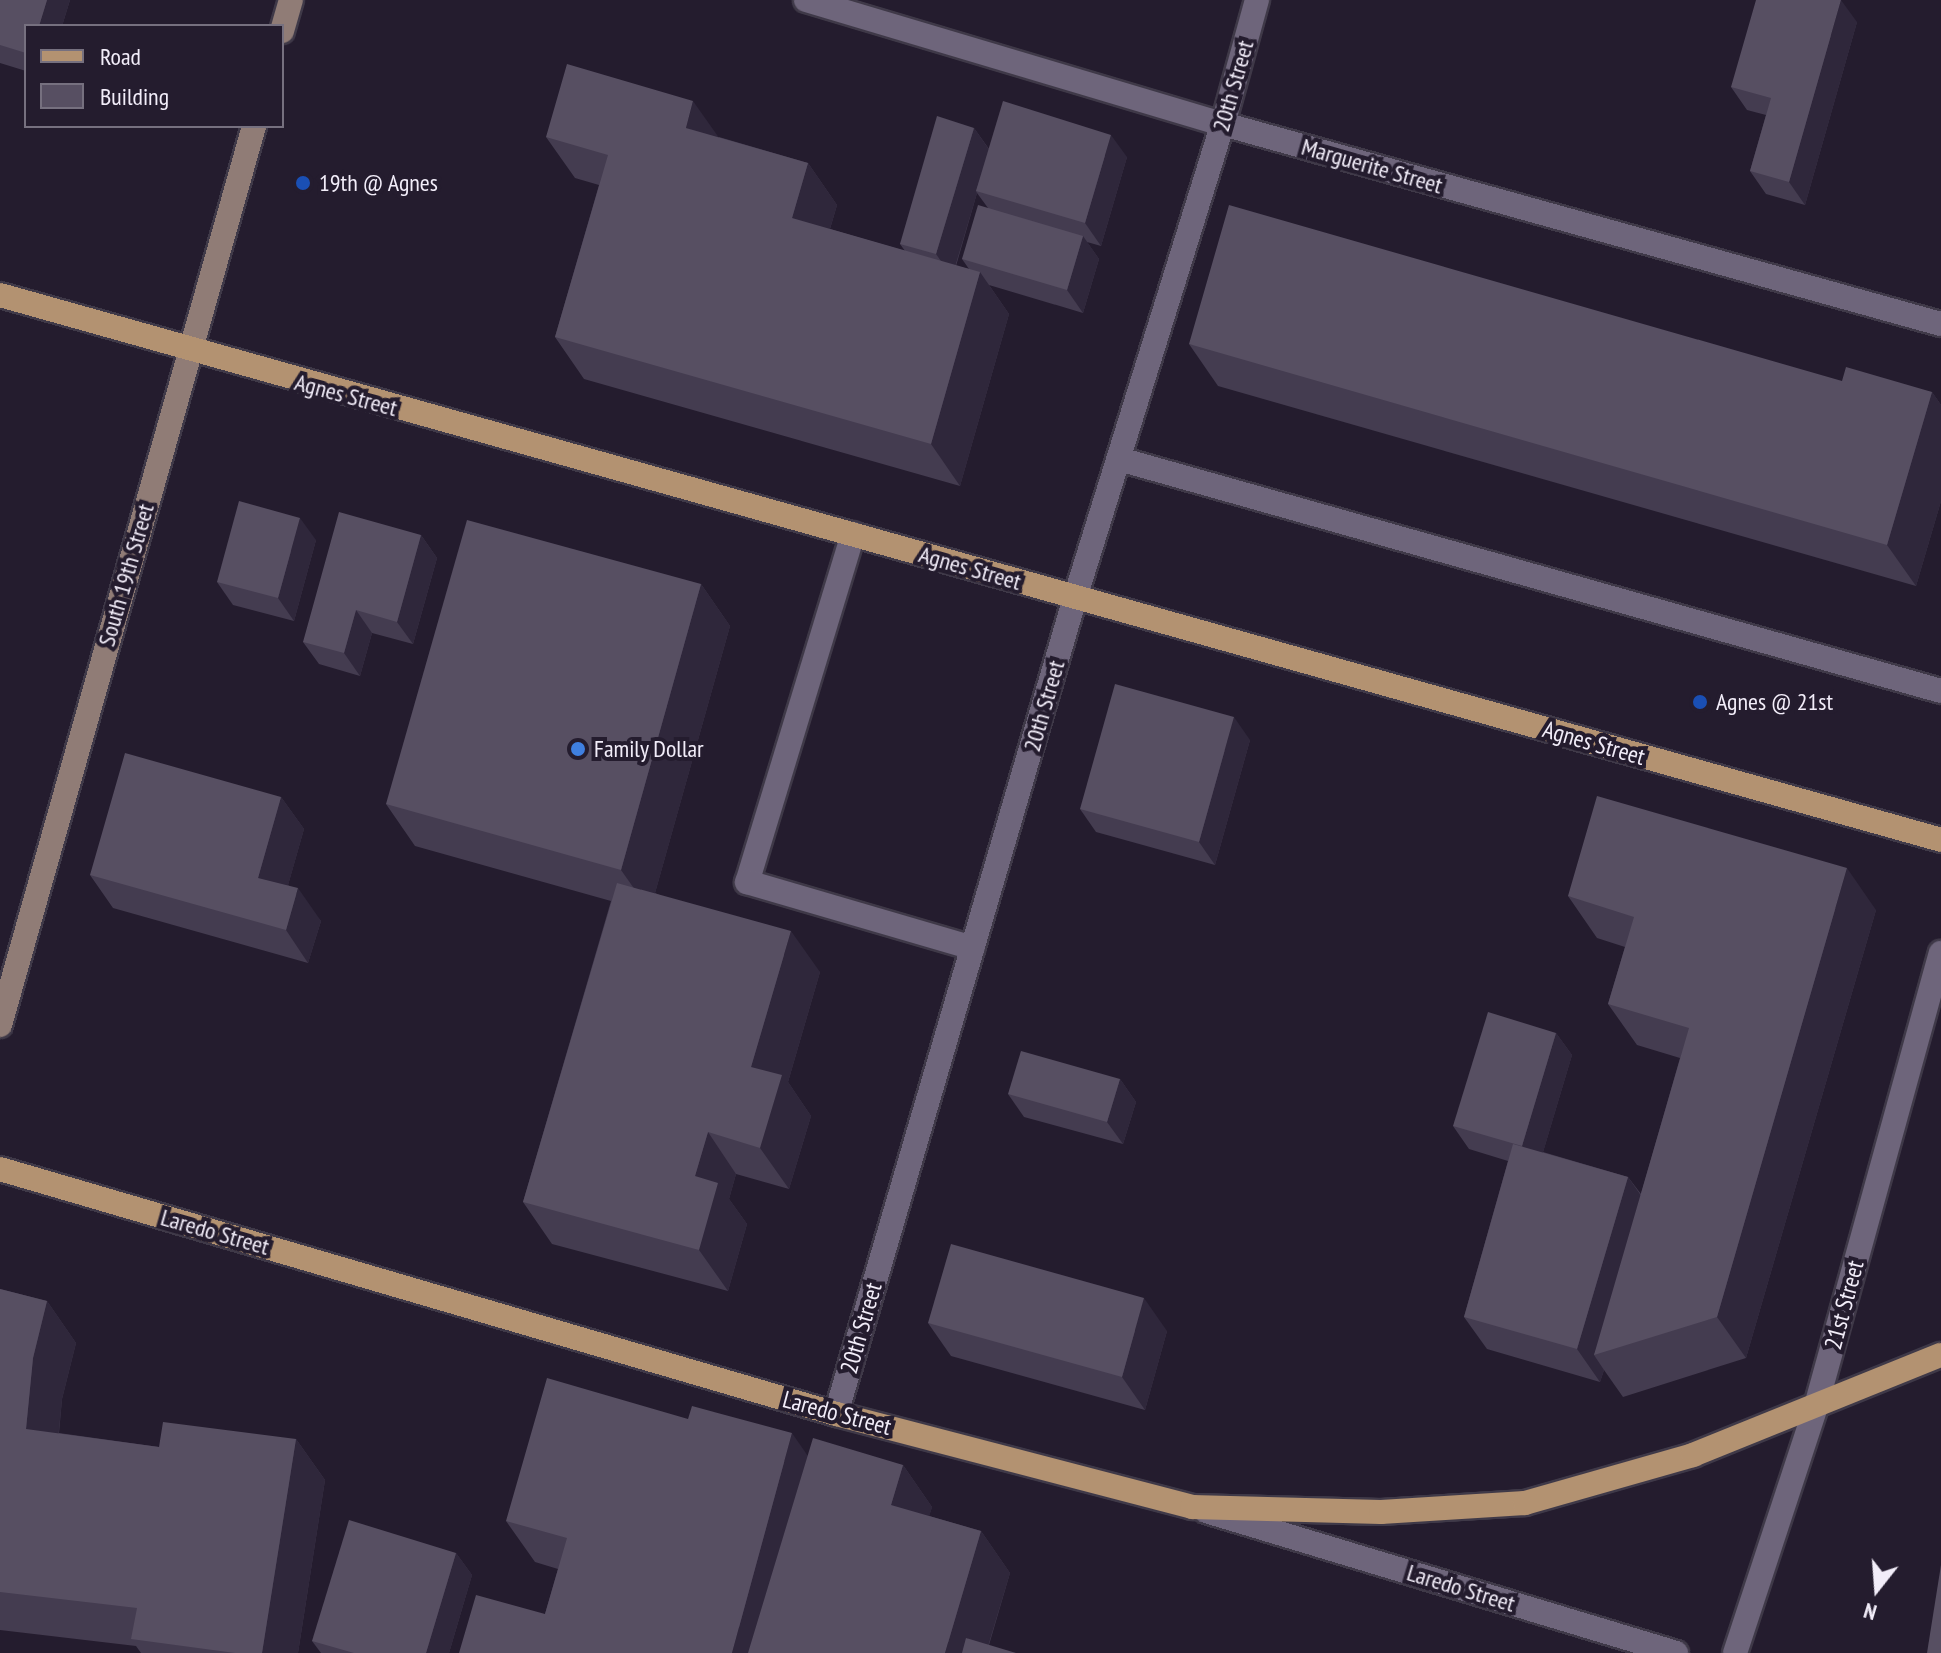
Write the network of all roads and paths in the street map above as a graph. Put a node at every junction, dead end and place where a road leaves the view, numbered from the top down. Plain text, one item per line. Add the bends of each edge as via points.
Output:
1 (291, 0) edge
2 (806, 0) edge
3 (1257, 0) edge
4 (284, 24) edge
5 (1223, 124) junction
6 (253, 128) edge
7 (0, 295) edge
8 (1941, 324) edge
9 (189, 351) junction
10 (1119, 459) junction
11 (853, 534) junction
12 (1075, 598) junction
13 (1941, 691) edge
14 (1941, 840) edge
15 (973, 948) junction
16 (1941, 953) edge
17 (0, 1025) edge
18 (0, 1169) edge
19 (1941, 1355) edge
20 (1816, 1406) junction
21 (836, 1414) junction
22 (1192, 1507) junction
23 (1676, 1653) edge
24 (1735, 1653) edge

1 - 4 street
2 - 5 street, Marguerite Street
3 - 5 street, 20th Street
5 - 8 street, Marguerite Street
5 - 10 street, 20th Street
6 - 9 street, South 19th Street
7 - 9 main road, Agnes Street
9 - 11 main road, Agnes Street
9 - 17 street, South 19th Street
10 - 12 street, 20th Street
10 - 13 street
11 - 12 main road, Agnes Street
11 - 15 street via 747,882
12 - 14 main road, Agnes Street
12 - 15 street, 20th Street
15 - 21 street, 20th Street
16 - 20 street, 21st Street
18 - 21 main road, Laredo Street
19 - 20 main road
20 - 22 main road via 1693,1455 1525,1503 1381,1512
20 - 24 street, 21st Street
21 - 22 main road, Laredo Street
22 - 23 street, Laredo Street

